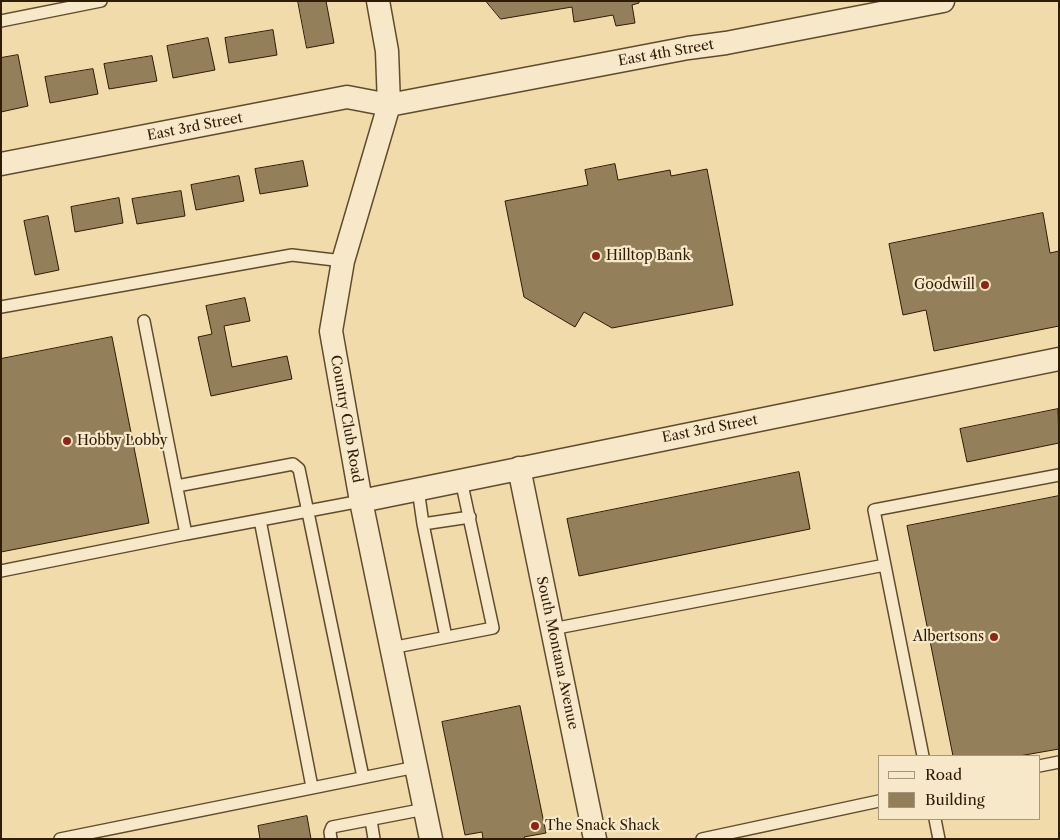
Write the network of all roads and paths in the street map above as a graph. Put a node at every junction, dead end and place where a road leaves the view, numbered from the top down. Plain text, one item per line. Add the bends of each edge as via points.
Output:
1 (100, 1) edge
2 (378, 1) edge
3 (942, 1) edge
4 (879, 8) edge
5 (1, 20) edge
6 (389, 105) junction
7 (1, 164) edge
8 (343, 262) junction
9 (1, 307) edge
10 (144, 321) dead end
11 (1059, 359) edge
12 (519, 468) junction
13 (1059, 475) edge
14 (461, 480) junction
15 (177, 486) junction
16 (418, 489) junction
17 (360, 501) junction
18 (307, 511) junction
19 (470, 517) junction
20 (260, 520) junction
21 (423, 524) junction
22 (186, 534) junction
23 (885, 564) junction
24 (1, 571) edge
25 (552, 629) junction
26 (446, 637) junction
27 (391, 648) junction
28 (923, 755) edge
29 (1059, 762) edge
30 (1040, 766) edge
31 (416, 767) junction
32 (363, 777) junction
33 (312, 787) junction
34 (878, 801) edge
35 (425, 809) junction
36 (371, 820) junction
37 (936, 820) edge
38 (60, 839) edge
39 (331, 839) edge
40 (374, 839) edge
41 (431, 839) edge
42 (595, 839) edge
43 (702, 839) edge
44 (940, 839) edge

1 - 5 lane
2 - 6 street, Country Club Road via 387,51
3 - 4 street, East 4th Street
4 - 6 street, East 4th Street via 726,43
6 - 7 street, East 3rd Street via 347,97
6 - 8 street, Country Club Road
8 - 9 lane via 292,255
8 - 17 street, Country Club Road via 331,331
10 - 15 lane
11 - 12 street, East 3rd Street
12 - 14 street, East 3rd Street
12 - 25 street, South Montana Avenue
13 - 23 lane via 874,510
14 - 16 street, East 3rd Street
14 - 19 lane
15 - 18 lane via 293,464 299,469
15 - 22 lane
16 - 17 street, East 3rd Street
16 - 21 lane
17 - 18 lane
17 - 27 street, Country Club Road
18 - 20 lane
18 - 32 lane
19 - 21 lane
19 - 26 lane via 493,628
20 - 22 lane
20 - 33 lane
21 - 26 lane
22 - 24 lane
23 - 25 lane
23 - 28 lane
25 - 42 street, South Montana Avenue
26 - 27 lane
27 - 31 street, Country Club Road
29 - 30 lane
31 - 32 lane
31 - 35 street, Country Club Road
32 - 33 lane
33 - 38 lane
34 - 43 lane
35 - 36 lane
35 - 41 street, Country Club Road
36 - 39 lane via 332,827
36 - 40 lane
37 - 44 lane

